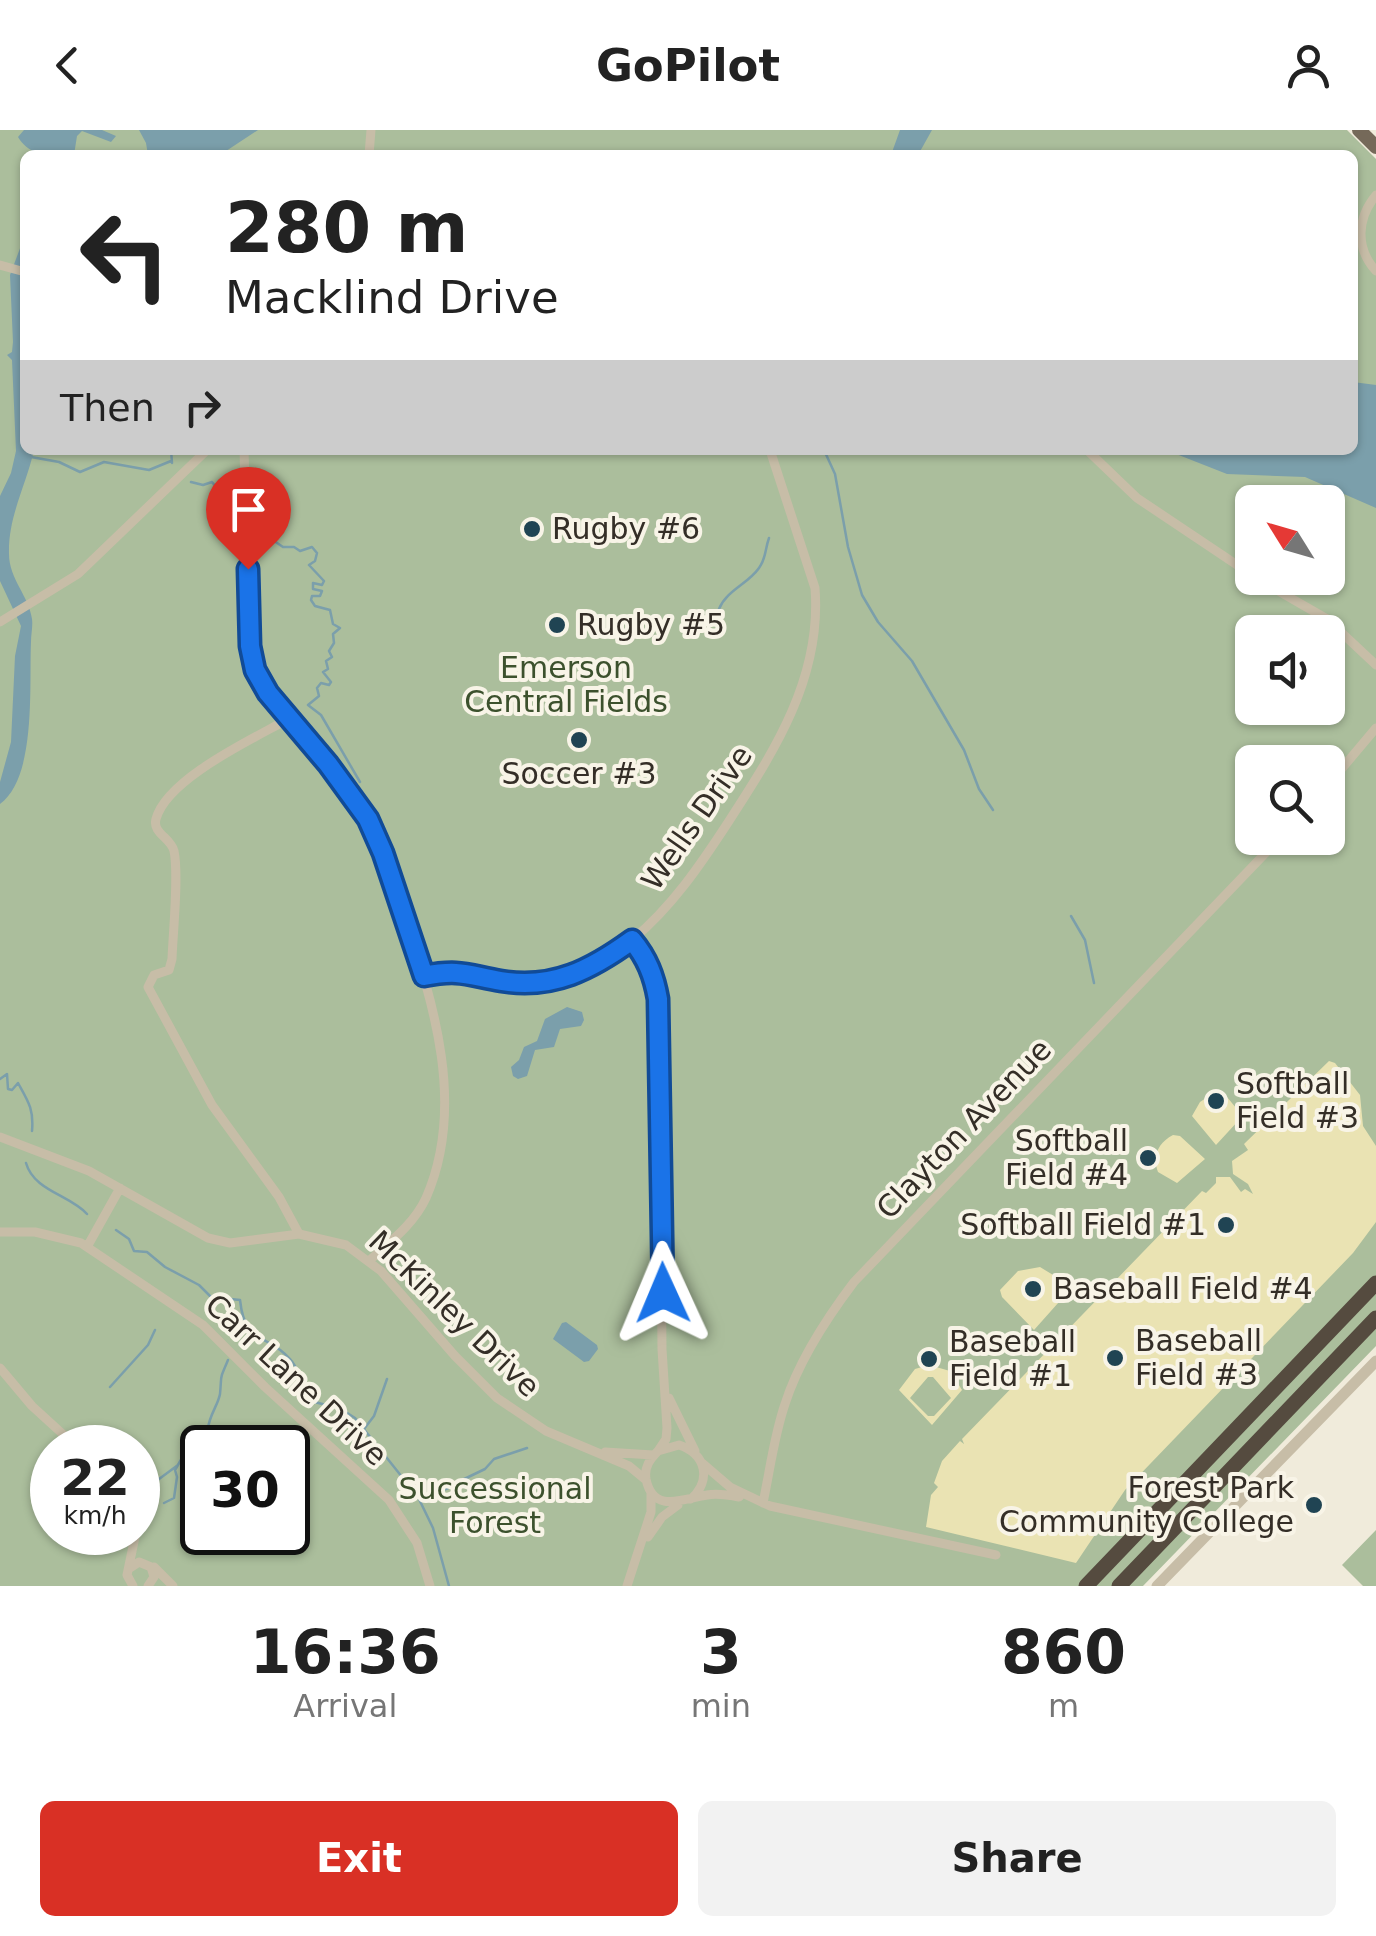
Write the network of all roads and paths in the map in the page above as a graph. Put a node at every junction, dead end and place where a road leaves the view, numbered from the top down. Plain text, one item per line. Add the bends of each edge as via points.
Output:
1 (1358, 130) edge
2 (1376, 147) edge
3 (1376, 196) edge
4 (1376, 271) edge
5 (202, 455) edge
6 (244, 455) edge
7 (772, 455) edge
8 (1092, 455) edge
9 (1235, 563) edge
10 (1287, 595) edge
11 (0, 622) edge
12 (1376, 666) edge
13 (290, 718) junction
14 (1376, 728) edge
15 (1345, 765) edge
16 (1264, 855) edge
17 (632, 940) junction
18 (424, 976) junction
19 (0, 1138) edge
20 (120, 1188) junction
21 (0, 1232) edge
22 (299, 1234) junction
23 (87, 1246) junction
24 (370, 1260) junction
25 (1376, 1283) edge
26 (1376, 1318) edge
27 (1376, 1361) edge
28 (0, 1368) edge
29 (666, 1390) junction
30 (53, 1425) edge
31 (592, 1451) junction
32 (656, 1453) junction
33 (700, 1460) junction
34 (648, 1485) junction
35 (748, 1498) junction
36 (685, 1501) junction
37 (763, 1504) junction
38 (641, 1548) junction
39 (132, 1555) edge
40 (996, 1555) dead end
41 (148, 1564) junction
42 (130, 1568) junction
43 (133, 1586) edge
44 (148, 1586) edge
45 (173, 1586) edge
46 (430, 1586) edge
47 (627, 1586) edge
48 (1086, 1586) edge
49 (1119, 1586) edge
50 (1157, 1586) edge

1 - 2 main road
3 - 4 street via 1360,228
5 - 11 street via 91,564
6 - 13 street via 250,646 261,682
7 - 17 street, Wells Drive via 815,588 805,677 780,740 730,820 679,892
8 - 9 street via 1138,498
10 - 12 street via 1327,618
13 - 18 street via 368,819
13 - 22 street via 201,768 156,818 174,852 172,959 148,987 212,1105
14 - 15 street
16 - 37 street, Clayton Avenue via 847,1291 789,1392
17 - 18 street, Wells Drive via 581,973 545,982 462,971
17 - 29 street via 652,970 658,999
18 - 24 street via 443,1063 441,1137 420,1210
19 - 20 street, McKinley Drive
20 - 22 street, McKinley Drive via 220,1242
20 - 23 street
21 - 23 street, Carr Lane Drive via 48,1234
22 - 24 street, McKinley Drive via 337,1241
23 - 46 street, Carr Lane Drive via 204,1325 380,1490 409,1529
24 - 31 street, McKinley Drive via 497,1398
25 - 48 highway
26 - 49 highway
27 - 50 street
28 - 30 street
29 - 32 street via 667,1433
29 - 33 street
31 - 32 street, McKinley Drive
31 - 34 street, McKinley Drive via 634,1469
32 - 33 street via 679,1446
32 - 34 street via 648,1463
33 - 35 street
33 - 36 street via 702,1484
34 - 36 street via 664,1501
34 - 38 street via 652,1512
35 - 36 street via 710,1494
35 - 37 street
36 - 38 street via 658,1522
37 - 40 street
38 - 47 street
39 - 42 street
41 - 42 street
41 - 44 street via 154,1577
41 - 45 street
42 - 43 street

